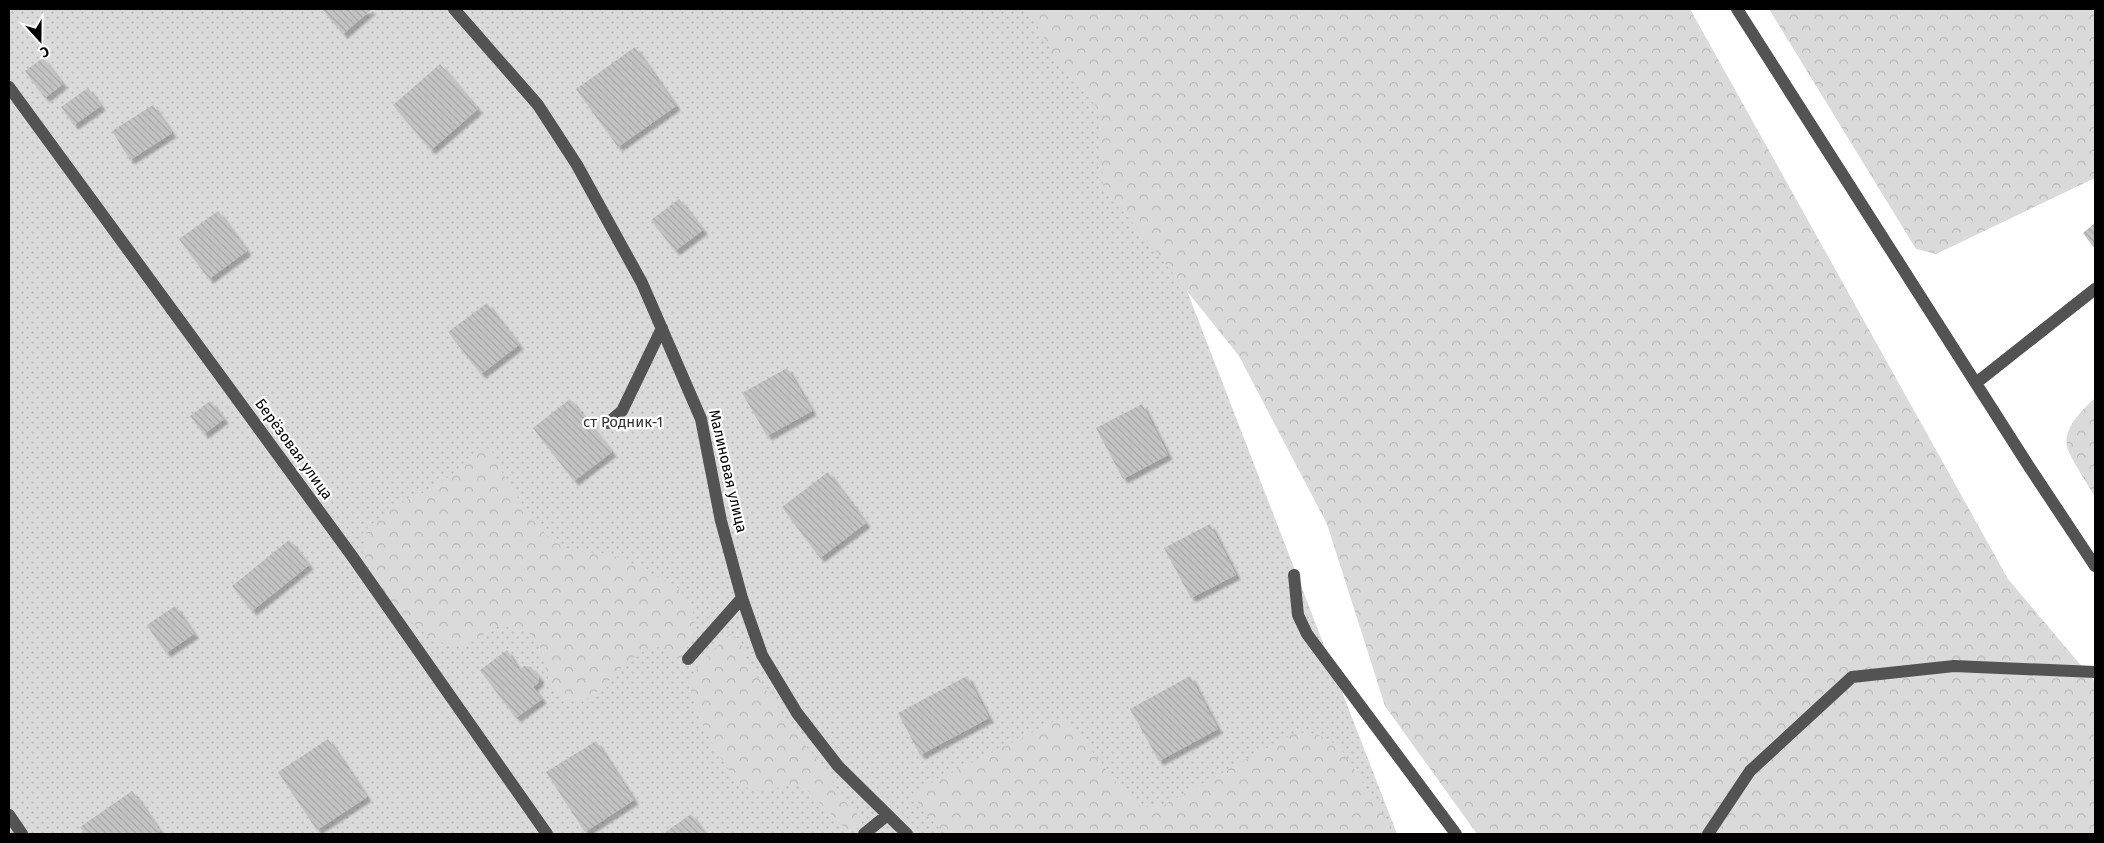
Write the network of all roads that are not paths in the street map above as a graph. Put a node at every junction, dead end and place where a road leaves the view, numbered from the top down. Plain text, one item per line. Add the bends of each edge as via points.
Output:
1 (454, 9) edge
2 (1737, 9) edge
3 (9, 87) edge
4 (2095, 289) edge
5 (662, 328) junction
6 (1976, 383) junction
7 (608, 423) dead end
8 (2095, 566) edge
9 (1294, 575) dead end
10 (742, 598) junction
11 (688, 659) dead end
12 (2095, 672) edge
13 (9, 815) edge
14 (886, 816) junction
15 (22, 834) edge
16 (548, 834) edge
17 (864, 834) edge
18 (907, 834) edge
19 (1456, 834) edge
20 (1708, 834) edge

1 - 5 street, Малиновая улица via 538,105 577,165 642,283
2 - 6 street
3 - 16 street, Берёзовая улица via 346,548
4 - 6 street
5 - 7 street via 622,412
5 - 10 street, Малиновая улица via 702,419 722,521
6 - 8 street
9 - 19 street via 1298,615 1308,634
10 - 11 street
10 - 14 street, Малиновая улица via 762,655 796,713 838,766
12 - 20 street via 1954,666 1852,677 1750,771
13 - 15 street
14 - 17 street
14 - 18 street, Малиновая улица

